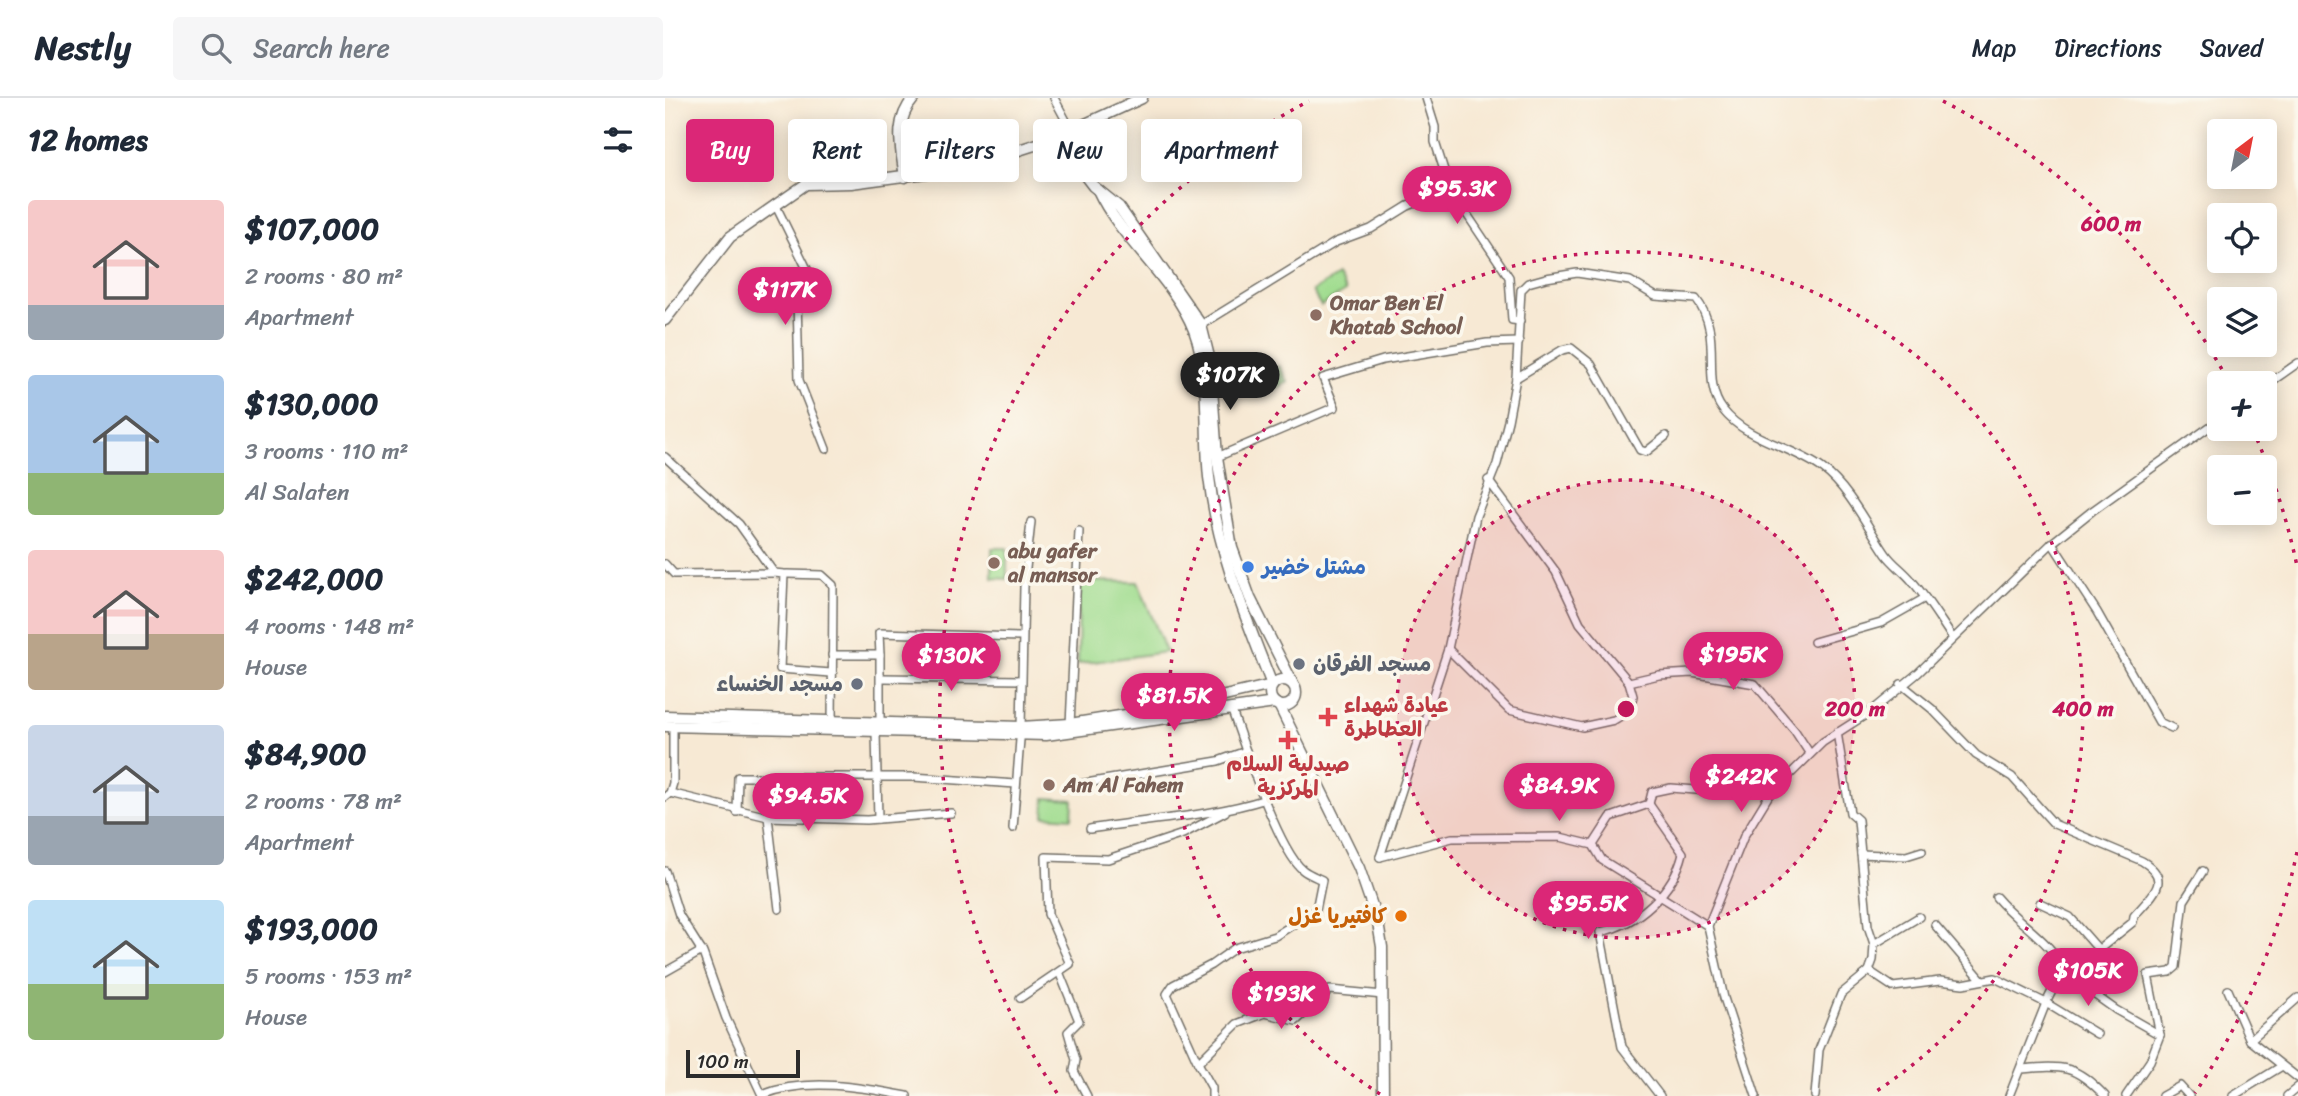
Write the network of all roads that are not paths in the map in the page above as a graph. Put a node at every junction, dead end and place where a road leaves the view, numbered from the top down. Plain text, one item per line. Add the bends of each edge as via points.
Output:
1 (914, 98) edge
2 (1054, 98) edge
3 (1142, 98) edge
4 (1426, 98) edge
5 (902, 119) edge
6 (1065, 119) edge
7 (1095, 119) edge
8 (901, 121) edge
9 (901, 144) edge
10 (901, 177) edge
11 (1092, 182) edge
12 (1450, 189) junction
13 (1097, 190) junction
14 (775, 203) junction
15 (665, 320) edge
16 (1520, 321) junction
17 (1201, 326) junction
18 (1519, 342) junction
19 (2298, 362) edge
20 (2277, 377) edge
21 (1516, 378) junction
22 (2207, 429) edge
23 (1666, 436) dead end
24 (826, 449) dead end
25 (665, 457) edge
26 (1217, 457) junction
27 (1488, 480) junction
28 (1031, 522) dead end
29 (1079, 531) dead end
30 (2052, 543) junction
31 (665, 564) edge
32 (774, 573) junction
33 (787, 573) dead end
34 (1925, 598) junction
35 (1021, 637) junction
36 (1952, 637) junction
37 (1814, 642) dead end
38 (1448, 649) junction
39 (832, 655) junction
40 (880, 655) junction
41 (831, 673) junction
42 (882, 678) junction
43 (1020, 680) junction
44 (1292, 682) junction
45 (1629, 682) junction
46 (1901, 684) junction
47 (1272, 685) junction
48 (1277, 704) junction
49 (1231, 708) junction
50 (665, 716) edge
51 (669, 726) edge
52 (832, 726) junction
53 (1070, 728) junction
54 (2172, 728) dead end
55 (879, 729) junction
56 (1021, 731) junction
57 (1837, 733) junction
58 (1246, 751) junction
59 (1810, 754) junction
60 (669, 773) edge
61 (878, 777) junction
62 (1784, 779) junction
63 (1080, 783) dead end
64 (1016, 784) junction
65 (667, 795) edge
66 (1266, 799) junction
67 (1650, 804) junction
68 (737, 812) junction
69 (1224, 812) junction
70 (951, 813) dead end
71 (768, 817) junction
72 (878, 819) junction
73 (1013, 828) dead end
74 (1090, 829) dead end
75 (1593, 845) junction
76 (1922, 851) dead end
77 (1861, 854) junction
78 (665, 871) edge
79 (2203, 871) dead end
80 (1660, 896) junction
81 (1996, 897) dead end
82 (2040, 903) dead end
83 (779, 909) dead end
84 (1919, 918) dead end
85 (1934, 925) dead end
86 (1708, 926) junction
87 (1874, 944) junction
88 (2099, 950) junction
89 (702, 951) junction
90 (665, 971) edge
91 (1869, 971) junction
92 (1060, 974) junction
93 (2067, 975) junction
94 (1982, 980) junction
95 (2228, 990) dead end
96 (1383, 995) junction
97 (1020, 998) dead end
98 (2298, 998) edge
99 (2046, 1003) junction
100 (2097, 1034) dead end
101 (2160, 1035) junction
102 (2251, 1040) junction
103 (1198, 1063) junction
104 (2281, 1066) junction
105 (2022, 1069) junction
106 (2298, 1078) edge
107 (2298, 1087) edge
108 (773, 1093) edge
109 (1755, 1093) edge
110 (2242, 1094) edge
111 (760, 1095) edge
112 (907, 1096) edge
113 (1087, 1096) edge
114 (1212, 1096) edge
115 (1383, 1096) edge
116 (1660, 1096) edge
117 (1746, 1096) edge
118 (1815, 1096) edge
119 (2009, 1096) edge
120 (2105, 1096) edge
121 (2126, 1096) edge
122 (2162, 1096) edge
123 (2189, 1096) edge
124 (2233, 1096) edge
125 (2287, 1096) edge

1 - 5 main road
2 - 6 street
3 - 7 main road
4 - 12 street
8 - 9 main road
10 - 14 main road via 806,184
11 - 13 main road
12 - 16 street via 1509,277 1512,320
12 - 17 street via 1336,242
13 - 17 main road via 1119,207
13 - 47 main road via 1177,300 1194,331 1217,526
14 - 15 main road via 730,237
14 - 24 street via 813,288 797,299 799,380
16 - 18 street
16 - 34 street via 1521,290 1560,274 1629,281 1655,296 1696,299 1709,321 1711,366 1720,406 1746,429 1824,469 1887,556
17 - 26 main road via 1210,361
18 - 21 street
18 - 26 street via 1383,360 1323,378 1335,407
19 - 20 street
21 - 23 street via 1571,348 1591,364 1640,450 1646,452
21 - 27 street via 1497,464
22 - 30 street
25 - 32 street via 739,524
26 - 44 main road via 1227,524 1242,580
27 - 38 street
27 - 45 street via 1556,572 1580,623
28 - 35 street
29 - 53 street
30 - 36 street
30 - 54 street via 2159,722
31 - 32 street via 674,574
32 - 41 street via 784,573 781,668
33 - 39 street via 822,575 832,582
34 - 36 street
34 - 37 street via 1881,623
35 - 40 street via 879,633
35 - 43 street
36 - 46 street
38 - 45 street via 1509,710 1582,727 1614,720 1629,711 1633,696
38 - 75 street via 1380,857 1452,838 1560,837
39 - 40 street
39 - 41 street
40 - 42 street
41 - 52 street
42 - 43 street
42 - 55 street
43 - 56 street
44 - 47 main road via 1283,679
44 - 48 main road via 1295,699 1288,705
45 - 59 street via 1692,673 1755,684
46 - 57 street via 1873,710
46 - 88 street via 1976,755 2012,777 2053,824 2154,869 2159,877 2133,922
47 - 48 main road via 1270,692
47 - 53 main road
48 - 49 main road
48 - 96 main road via 1369,893 1382,947
49 - 53 main road
49 - 58 street
50 - 52 main road
51 - 52 main road
51 - 60 street
52 - 55 main road
53 - 56 main road
55 - 56 main road
55 - 61 street
56 - 64 street
57 - 59 street
57 - 77 street via 1850,813 1858,820
58 - 63 street via 1218,761
58 - 66 street
59 - 62 street
60 - 65 street
61 - 64 street
61 - 68 street via 738,777
61 - 72 street
62 - 67 street via 1725,780 1708,791 1671,788 1652,792
62 - 86 street via 1744,836
64 - 73 street
65 - 68 street
66 - 69 street
66 - 103 street via 1288,850 1302,869 1322,880 1316,910 1275,936 1235,948 1173,985 1167,994
67 - 75 street via 1611,817
67 - 80 street via 1682,853 1679,870
68 - 71 street
69 - 74 street
69 - 92 street via 1183,834 1108,859 1045,857 1048,914 1070,964
70 - 72 street
71 - 72 street
71 - 83 street
75 - 80 street via 1602,860
76 - 77 street via 1906,856
77 - 87 street
78 - 89 street via 679,915
79 - 101 street via 2184,901 2176,967 2148,975
80 - 86 street
80 - 116 street via 1624,926 1600,932 1622,1047
81 - 93 street via 2044,939
82 - 88 street via 2070,917
84 - 87 street
85 - 94 street
86 - 109 street via 1724,998
87 - 91 street
88 - 93 street
89 - 90 street
89 - 111 street
91 - 94 street via 1893,987
91 - 118 street via 1841,994 1819,1050
92 - 97 street
92 - 113 street via 1079,1021 1068,1032 1076,1060 1074,1071
93 - 99 street via 2058,979
93 - 101 street
94 - 99 street via 1995,978
95 - 102 street
96 - 103 street via 1330,990 1296,1021 1265,1013 1256,1016 1237,1024
96 - 115 main road
98 - 102 street
99 - 100 street
99 - 105 street
101 - 121 street via 2150,1061
102 - 104 street
103 - 114 street
104 - 106 street
104 - 110 street
105 - 119 street
105 - 120 street via 2071,1068
107 - 125 street
108 - 111 street
108 - 112 street via 797,1086 863,1088
109 - 117 street
110 - 124 street
122 - 123 street via 2179,1086

